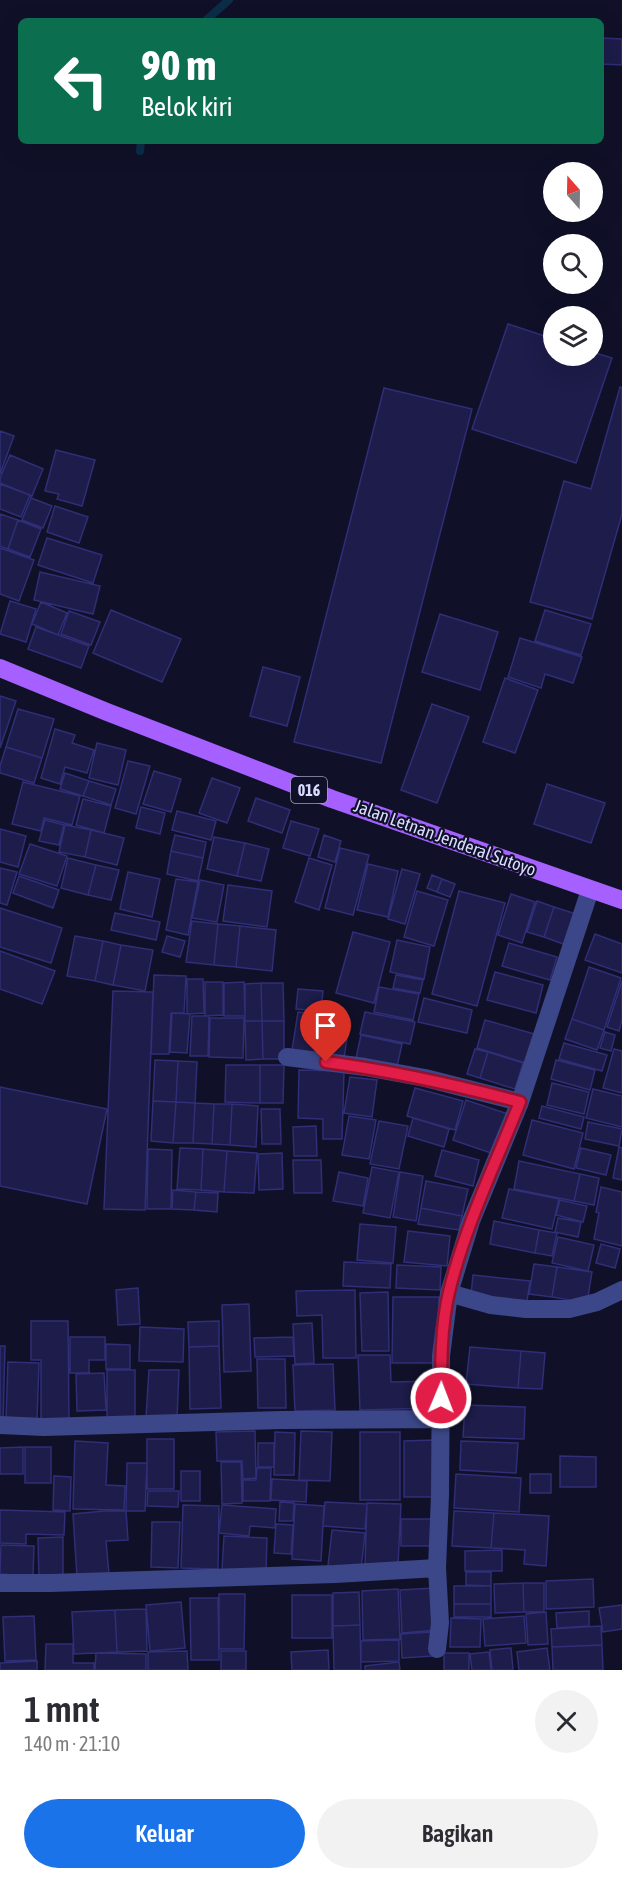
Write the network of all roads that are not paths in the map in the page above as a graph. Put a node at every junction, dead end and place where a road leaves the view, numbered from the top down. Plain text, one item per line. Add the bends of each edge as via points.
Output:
1 (0, 668) edge
2 (590, 890) junction
3 (622, 900) edge
4 (287, 1058) dead end
5 (520, 1102) junction
6 (622, 1290) edge
7 (449, 1293) junction
8 (440, 1419) junction
9 (0, 1425) edge
10 (437, 1568) junction
11 (0, 1582) edge
12 (438, 1649) dead end

1 - 2 main road, Jalan Letnan Jenderal Sutoyo / 016 via 332,798
2 - 3 main road, Jalan Letnan Jenderal Sutoyo / 016
2 - 5 street
4 - 5 street via 425,1078
5 - 7 street via 471,1221
6 - 7 street via 569,1309 491,1305
7 - 8 street via 441,1356
8 - 9 street
8 - 10 street
10 - 11 street
10 - 12 street

